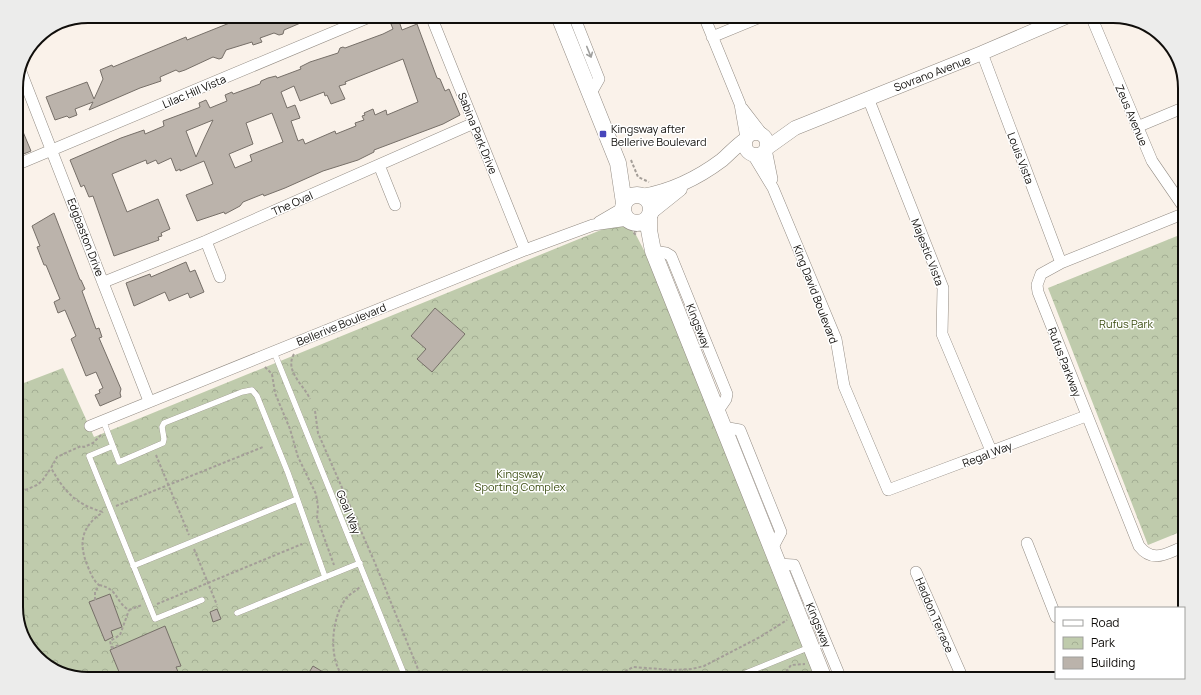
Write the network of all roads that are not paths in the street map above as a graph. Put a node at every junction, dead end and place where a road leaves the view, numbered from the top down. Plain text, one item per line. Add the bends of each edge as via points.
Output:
1 (355, 23) edge
2 (434, 23) edge
3 (562, 23) edge
4 (577, 23) edge
5 (707, 23) edge
6 (746, 23) edge
7 (1052, 23) edge
8 (1093, 23) edge
9 (712, 37) junction
10 (982, 53) junction
11 (24, 79) edge
12 (591, 93) junction
13 (868, 98) junction
14 (740, 104) junction
15 (1178, 110) edge
16 (474, 124) junction
17 (1137, 127) junction
18 (746, 139) junction
19 (764, 141) junction
20 (52, 150) junction
21 (752, 155) junction
22 (723, 159) junction
23 (624, 160) junction
24 (23, 162) edge
25 (379, 165) junction
26 (689, 181) junction
27 (774, 188) junction
28 (641, 195) junction
29 (1178, 199) edge
30 (395, 204) dead end
31 (650, 214) junction
32 (1178, 216) edge
33 (630, 223) junction
34 (206, 241) junction
35 (653, 249) junction
36 (525, 250) junction
37 (1061, 263) junction
38 (220, 277) dead end
39 (104, 282) junction
40 (274, 352) junction
41 (150, 401) junction
42 (1086, 416) junction
43 (103, 420) junction
44 (90, 426) dead end
45 (113, 446) junction
46 (992, 452) junction
47 (888, 490) joint
48 (297, 499) junction
49 (1027, 543) dead end
50 (1178, 549) edge
51 (775, 556) junction
52 (360, 563) junction
53 (133, 566) junction
54 (916, 572) dead end
55 (325, 577) junction
56 (202, 600) dead end
57 (237, 613) dead end
58 (1055, 614) edge
59 (811, 647) junction
60 (403, 672) edge
61 (748, 672) edge
62 (821, 672) edge
63 (838, 672) edge
64 (960, 672) edge

1 - 20 street, Lilac Hill Vista
2 - 16 street, Sabina Park Drive
3 - 12 main road, Kingsway
4 -> 12 street via 599,79
5 - 9 street, King David Boulevard
6 - 9 street
7 - 10 street, Sovrano Avenue
8 - 17 street, Zeus Avenue
9 - 14 street, King David Boulevard
10 - 13 street, Sovrano Avenue
10 - 37 street, Louis Vista
11 - 20 street, Edgbaston Drive
12 - 23 main road, Kingsway
13 - 19 street, Sovrano Avenue
13 - 46 street, Majestic Vista via 943,288 942,334
14 - 18 street, King David Boulevard
14 - 19 street, King David Boulevard
15 - 17 street
16 - 25 street, The Oval
16 - 36 street, Sabina Park Drive
17 - 29 street, Zeus Avenue via 1152,161
18 - 19 street via 753,133
18 - 21 street via 745,148
18 - 22 street
19 - 21 street via 761,154
19 - 27 street, King David Boulevard
20 - 24 street, Lilac Hill Vista
20 - 39 street, Edgbaston Drive
21 - 22 street
21 - 27 street, King David Boulevard
22 - 26 street
23 - 28 main road, Kingsway
23 - 33 main road, Kingsway
25 - 30 street
25 - 34 street, The Oval
26 - 28 street via 659,193
26 - 31 street
27 - 47 street, King David Boulevard via 836,339 844,386
28 - 31 main road, Kingsway via 650,204
28 - 33 main road via 632,196
31 - 33 main road via 641,222
31 - 35 main road, Kingsway via 649,230
32 - 37 street, Rufus Parkway
33 - 35 main road, Kingsway
33 - 36 street, Bellerive Boulevard via 593,225
34 - 38 street
34 - 39 street, The Oval
35 - 51 main road, Kingsway
36 - 40 street, Bellerive Boulevard
37 - 42 street, Rufus Parkway via 1041,274 1037,285 1038,292
39 - 41 street, Edgbaston Drive
40 - 41 street, Bellerive Boulevard
40 - 52 lane, Goal Way
41 - 43 street, Bellerive Boulevard
42 - 46 street, Regal Way
42 - 50 street, Rufus Parkway via 1139,546 1148,555 1154,556
43 - 44 street, Bellerive Boulevard
43 - 45 lane
45 - 48 lane via 119,462 150,450 163,443 164,423 252,390 257,396
45 - 53 lane via 89,456
46 - 47 street, Regal Way
48 - 53 lane
48 - 55 lane
49 - 58 street
51 - 59 main road, Kingsway
51 - 63 street, Kingsway via 794,565
52 - 55 lane
52 - 60 lane, Goal Way
53 - 56 lane via 154,619
54 - 64 street, Haddon Terrace
55 - 57 lane
59 - 61 lane
59 - 62 main road, Kingsway

